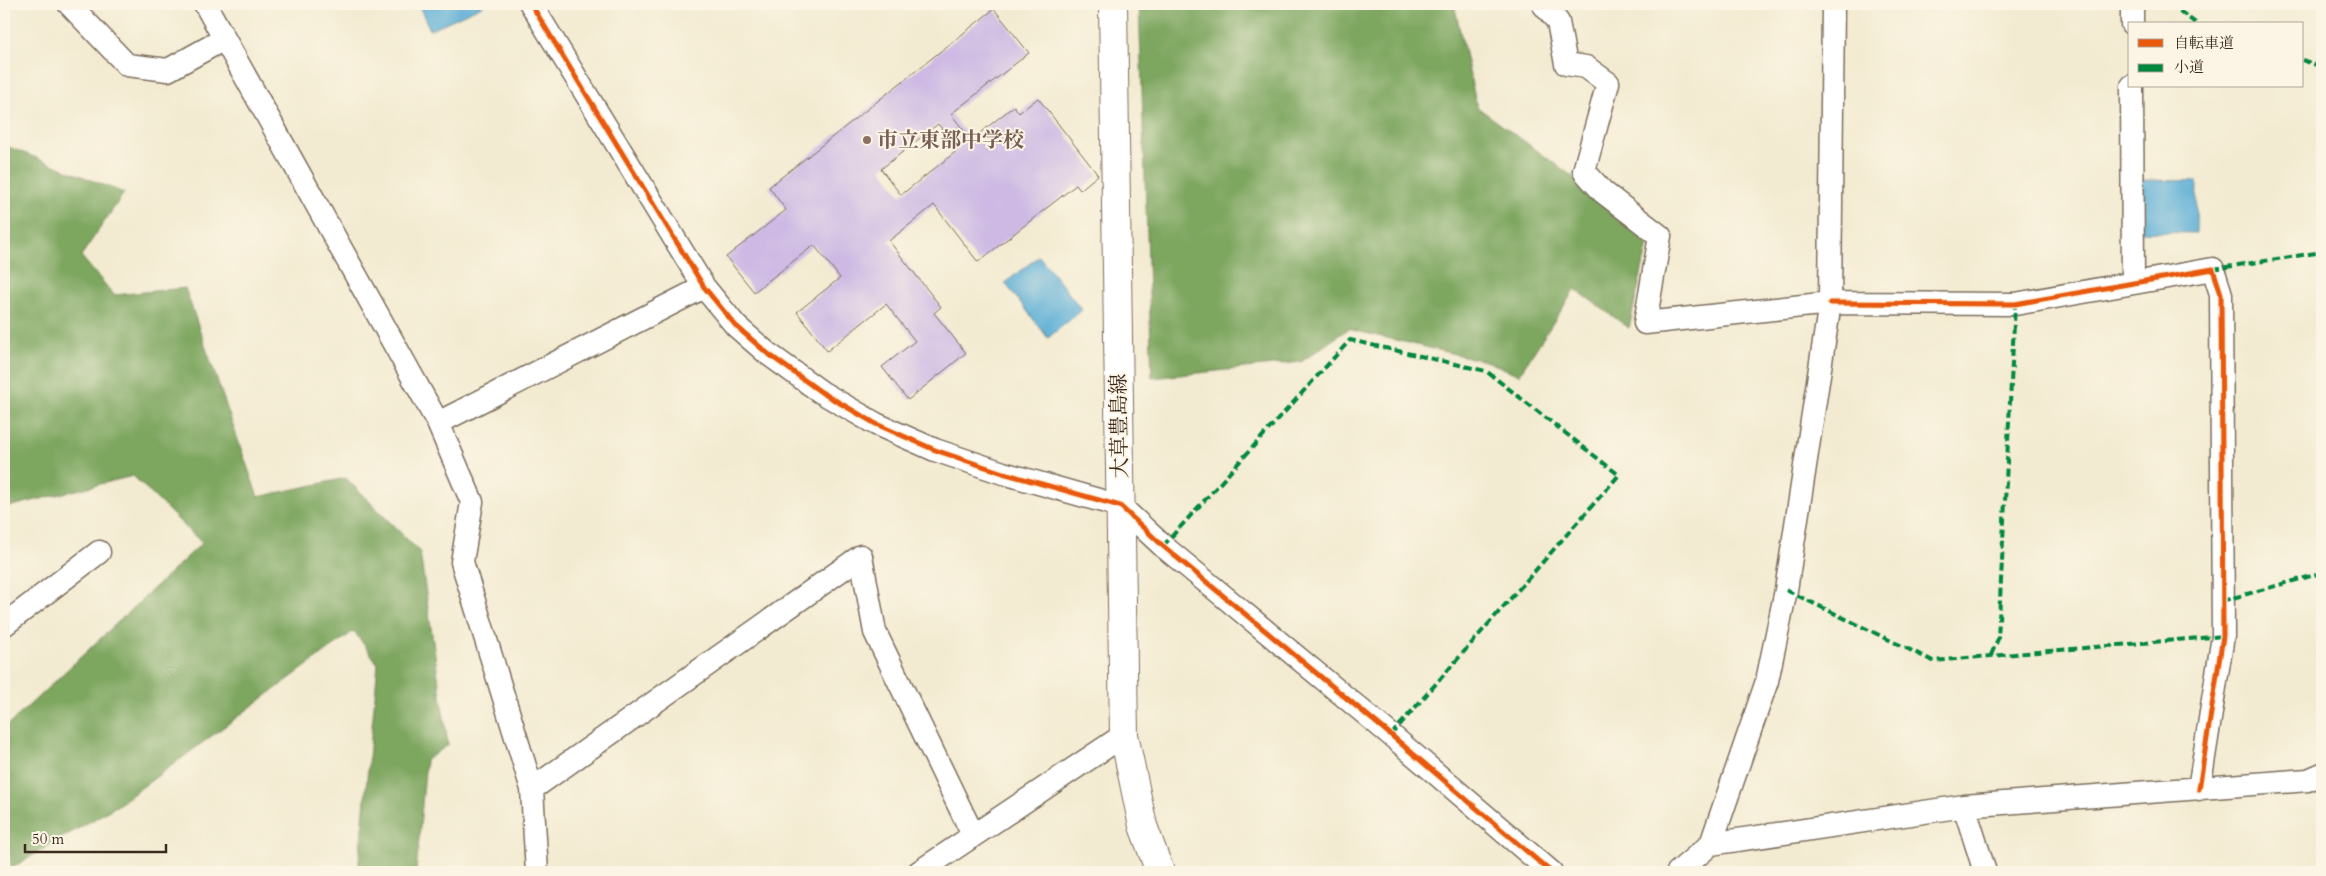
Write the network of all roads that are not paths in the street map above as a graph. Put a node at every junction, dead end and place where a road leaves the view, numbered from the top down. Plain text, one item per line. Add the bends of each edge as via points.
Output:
1 (69, 4) edge
2 (205, 4) edge
3 (531, 4) edge
4 (1113, 4) edge
5 (1544, 4) edge
6 (1833, 4) edge
7 (2132, 4) edge
8 (2132, 22) edge
9 (224, 39) junction
10 (2132, 88) edge
11 (2133, 283) junction
12 (704, 287) junction
13 (1830, 304) junction
14 (438, 423) junction
15 (1120, 506) junction
16 (99, 552) dead end
17 (4, 625) edge
18 (1124, 735) junction
19 (2322, 774) edge
20 (532, 789) junction
21 (2199, 789) junction
22 (1964, 806) junction
23 (973, 835) junction
24 (1711, 844) junction
25 (537, 872) edge
26 (919, 872) edge
27 (1160, 872) edge
28 (1551, 872) edge
29 (1678, 872) edge
30 (1985, 872) edge

1 - 9 street via 126,65 168,70
2 - 9 street
3 - 12 street
4 - 15 main road, 大草豊島線
5 - 13 street via 1558,22 1566,64 1586,67 1608,83 1584,171 1603,192 1660,236 1645,323
6 - 13 street
7 - 8 street
9 - 14 street
10 - 11 street
11 - 13 street via 2015,304
11 - 21 street via 2213,269 2221,294 2223,636
12 - 14 street
12 - 15 street via 736,326 768,353 822,392 876,424 935,450 1003,473
13 - 24 street via 1786,590 1766,682
14 - 20 street via 472,502 462,562
15 - 18 main road, 大草豊島線
15 - 28 street via 1163,546
16 - 17 street
18 - 23 street
18 - 27 main road, 大草豊島線 via 1143,826
19 - 21 street via 2308,780
20 - 23 street via 861,556 875,632
20 - 25 street
21 - 22 street
22 - 24 street
22 - 30 street
23 - 26 street
24 - 29 street

